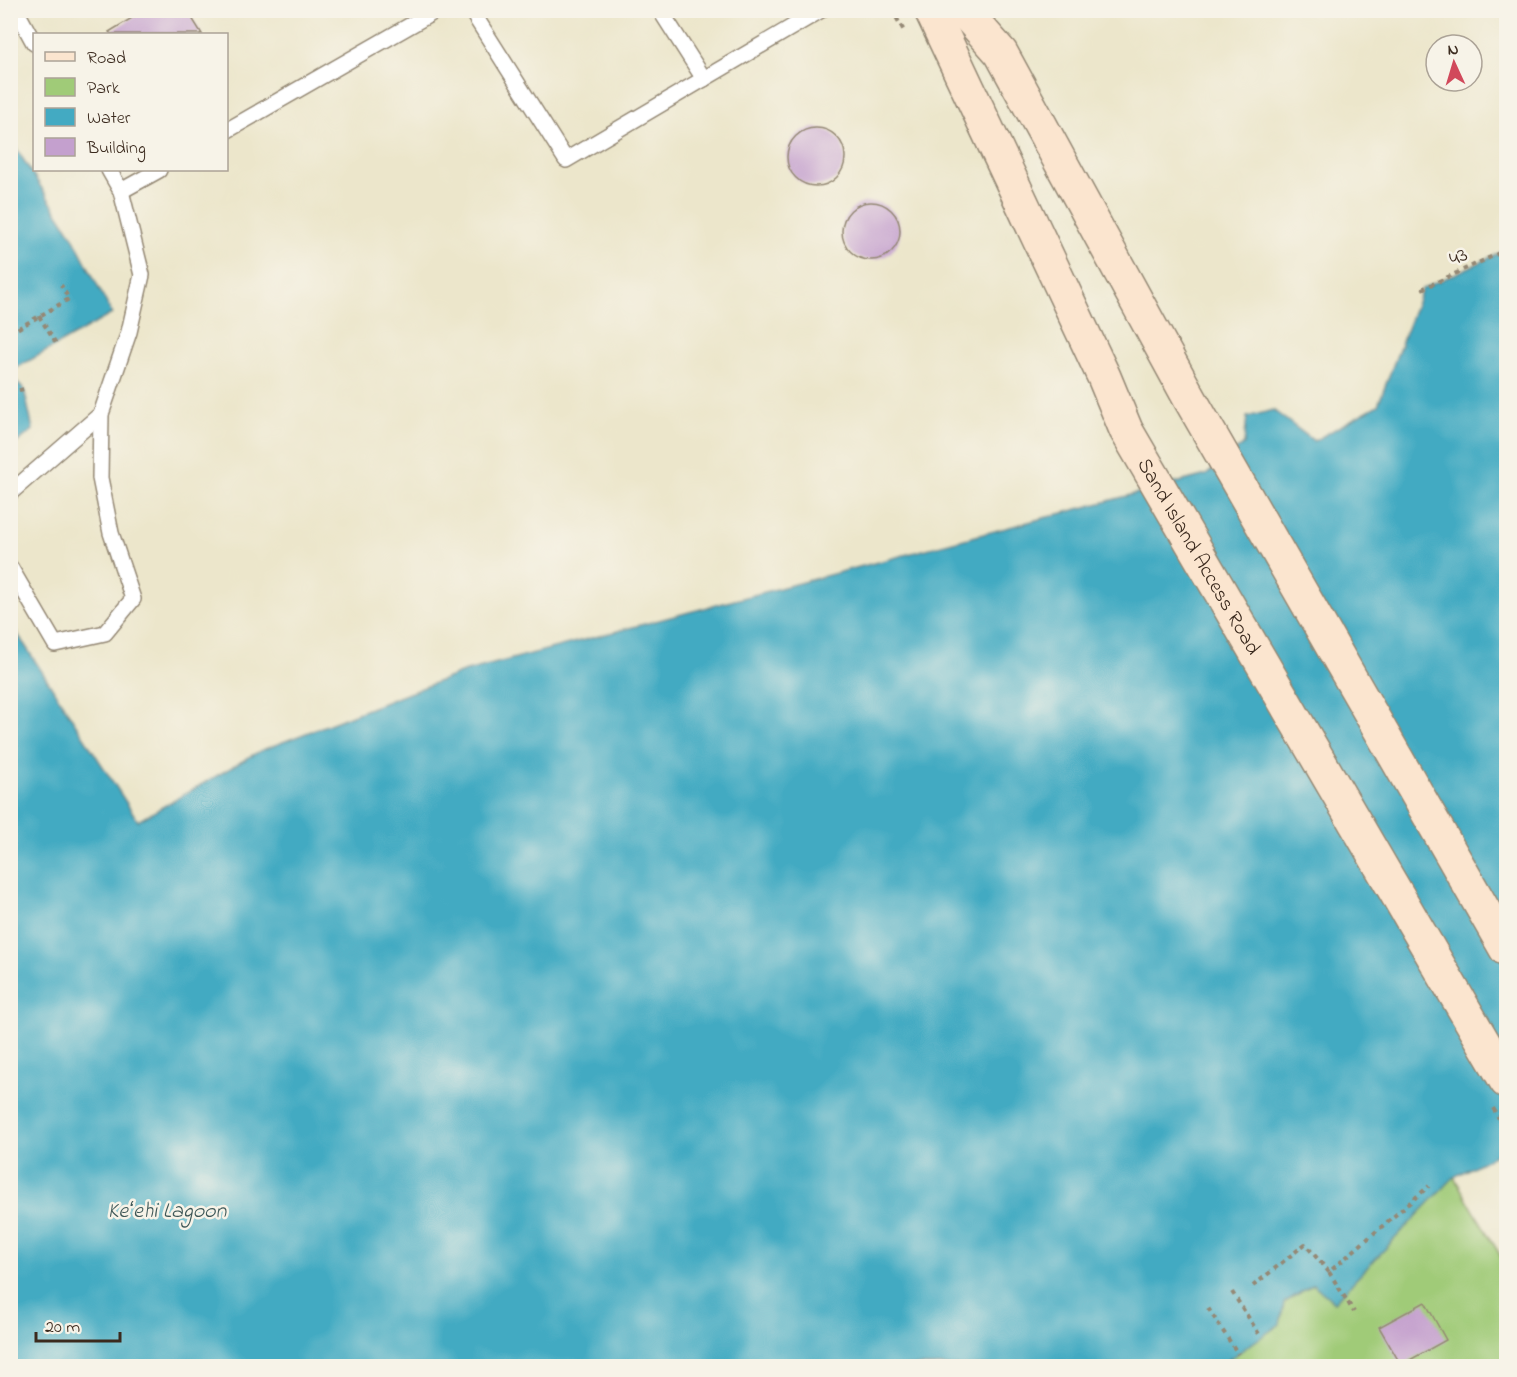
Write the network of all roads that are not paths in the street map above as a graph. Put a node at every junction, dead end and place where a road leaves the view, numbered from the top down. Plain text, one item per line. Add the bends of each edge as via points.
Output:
1 (16, 10) edge
2 (437, 10) edge
3 (471, 10) edge
4 (660, 10) edge
5 (821, 10) edge
6 (931, 10) edge
7 (963, 10) edge
8 (33, 41) edge
9 (704, 80) junction
10 (228, 130) edge
11 (110, 171) edge
12 (157, 171) edge
13 (122, 191) junction
14 (100, 414) junction
15 (10, 493) edge
16 (10, 567) edge
17 (1506, 949) edge
18 (1506, 1081) edge

1 - 8 lane
2 - 10 lane
3 - 9 lane via 566,160
4 - 9 lane
5 - 9 lane
6 - 18 main road, Sand Island Access Road via 1126,430
7 - 17 main road via 1001,53 1190,399
11 - 13 lane
12 - 13 lane
13 - 14 lane via 142,275 129,332
14 - 15 lane
14 - 16 lane via 100,478 111,532 134,599 105,633 55,644

